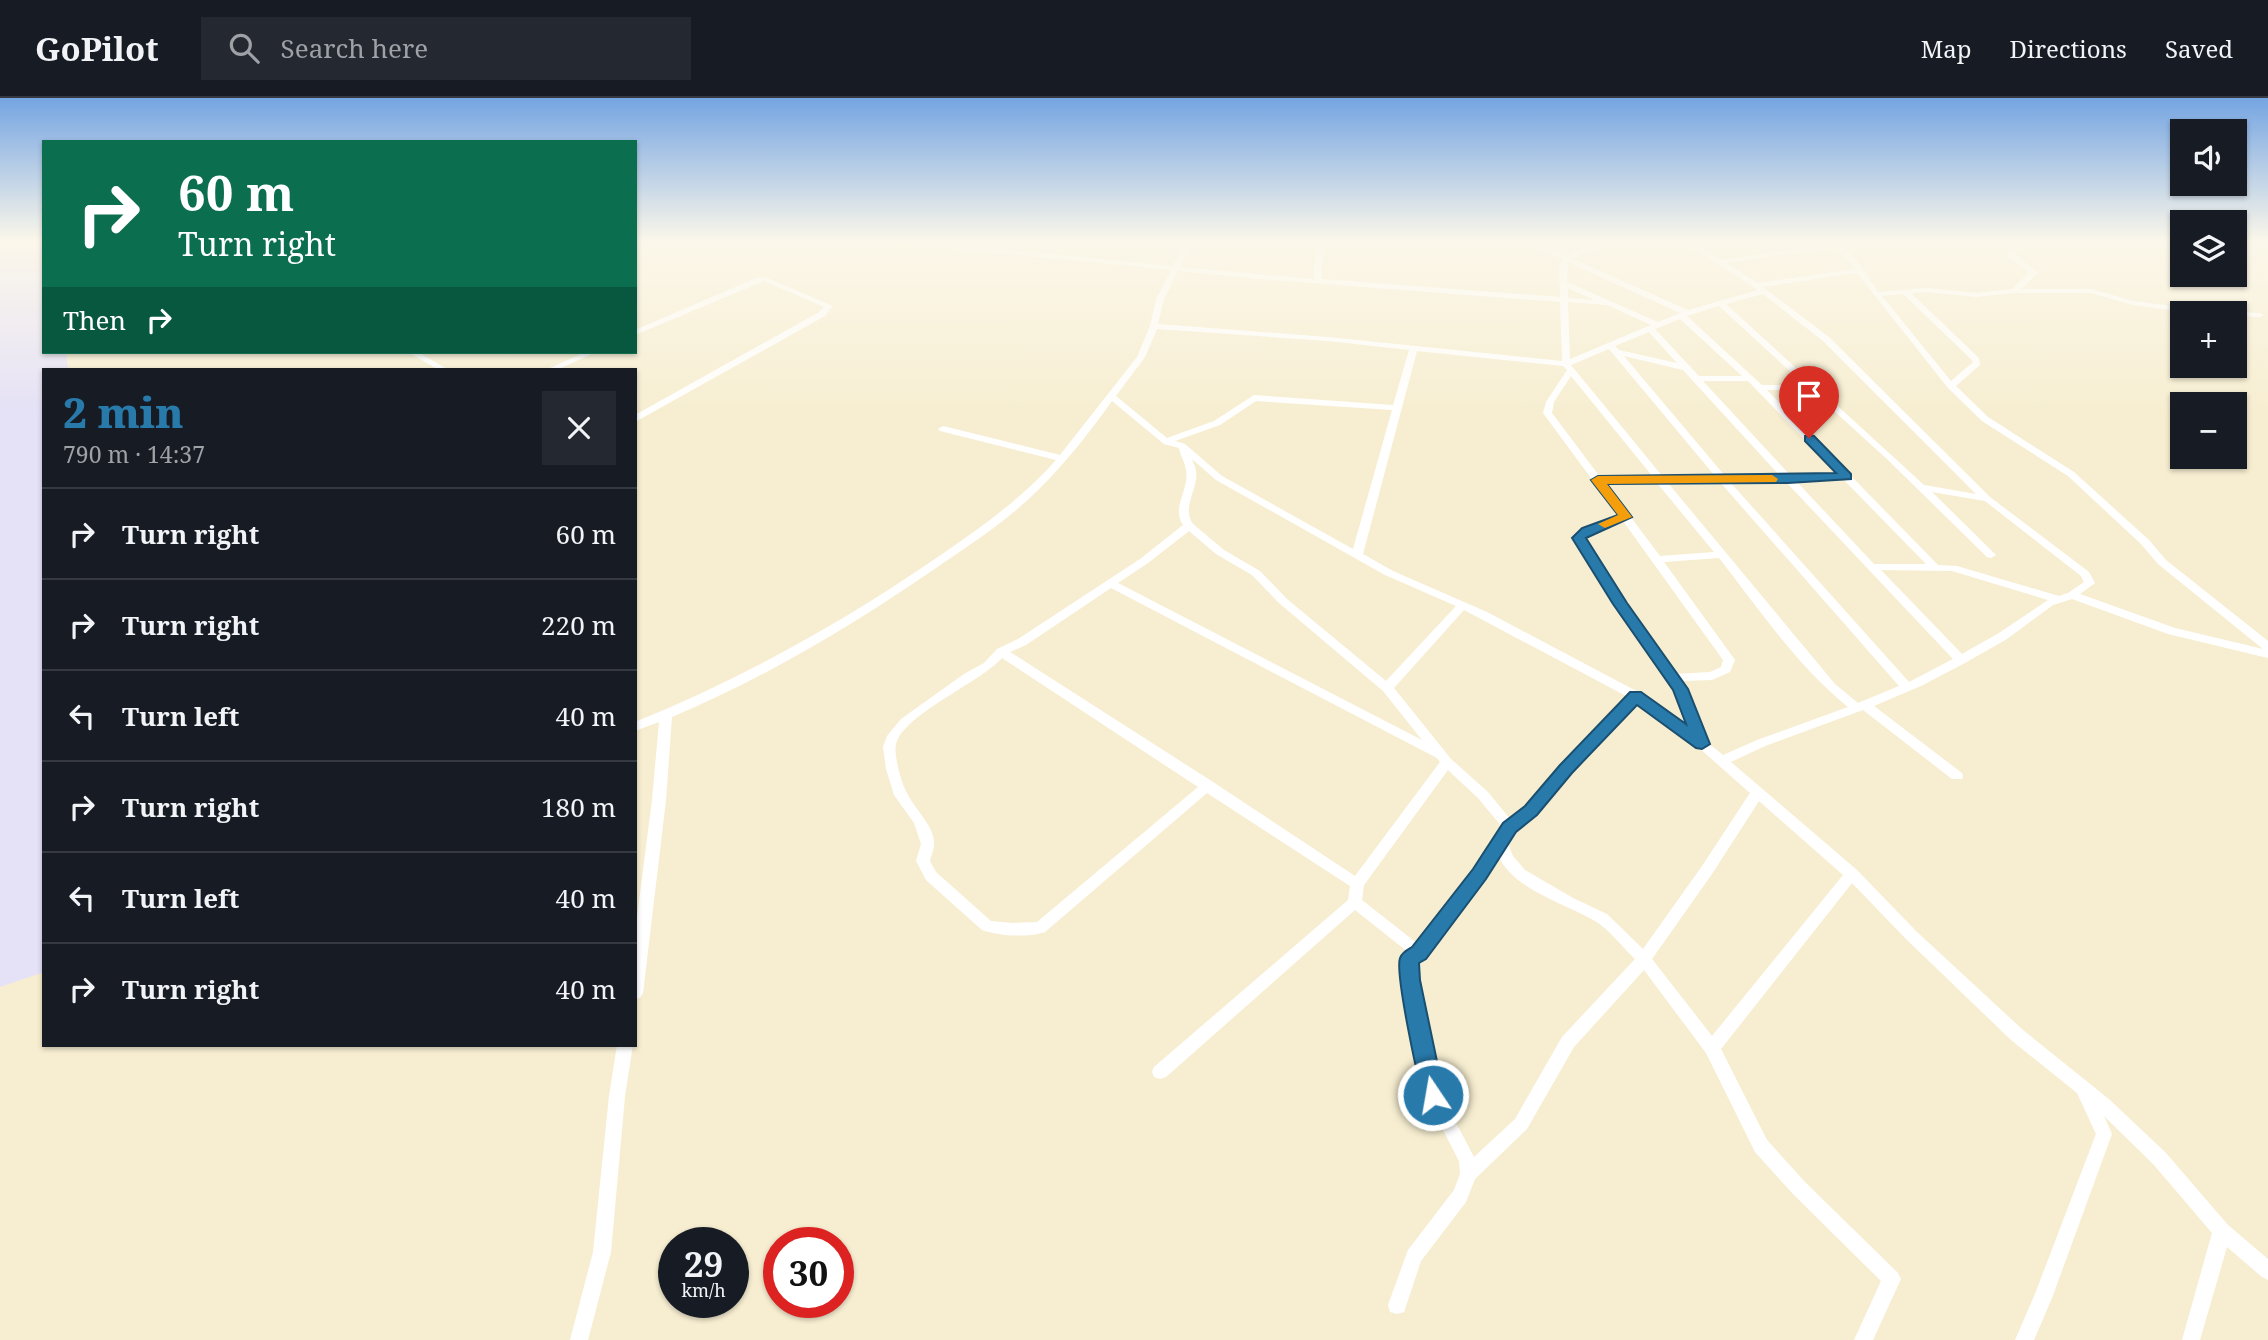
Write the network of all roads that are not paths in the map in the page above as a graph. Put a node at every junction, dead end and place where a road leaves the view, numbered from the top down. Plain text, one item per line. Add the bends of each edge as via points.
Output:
1 (715, 299) edge
2 (812, 299) edge
3 (1160, 299) edge
4 (1538, 299) edge
5 (1599, 299) edge
6 (1651, 299) edge
7 (1731, 299) edge
8 (1774, 299) edge
9 (1880, 299) edge
10 (1912, 299) edge
11 (2122, 299) edge
12 (1562, 301) junction
13 (1608, 303) junction
14 (1720, 303) junction
15 (2170, 308) edge
16 (1684, 314) junction
17 (2247, 314) edge
18 (2260, 315) dead end
19 (1154, 326) junction
20 (1656, 328) junction
21 (637, 332) edge
22 (1413, 349) junction
23 (1613, 349) junction
24 (416, 354) edge
25 (587, 354) edge
26 (1569, 367) junction
27 (441, 368) edge
28 (554, 368) edge
29 (1687, 368) junction
30 (1749, 378) junction
31 (1697, 379) junction
32 (1951, 386) junction
33 (1814, 387) junction
34 (1760, 388) junction
35 (1111, 396) junction
36 (1397, 408) junction
37 (637, 418) edge
38 (943, 429) dead end
39 (1167, 442) junction
40 (1182, 446) junction
41 (1060, 458) junction
42 (1847, 476) junction
43 (1660, 478) junction
44 (1721, 478) junction
45 (1788, 479) junction
46 (1598, 480) junction
47 (1919, 487) junction
48 (1988, 499) junction
49 (1626, 517) junction
50 (1189, 526) junction
51 (1357, 555) junction
52 (1723, 555) junction
53 (1991, 555) dead end
54 (1657, 559) junction
55 (1871, 567) junction
56 (1934, 567) junction
57 (1109, 583) junction
58 (2072, 595) junction
59 (2058, 599) junction
60 (1463, 606) junction
61 (2268, 647) edge
62 (1001, 652) junction
63 (2268, 654) edge
64 (1961, 660) junction
65 (1670, 678) junction
66 (1907, 687) junction
67 (1387, 688) junction
68 (1636, 696) junction
69 (1861, 706) junction
70 (666, 715) junction
71 (637, 726) edge
72 (1702, 744) junction
73 (1445, 759) junction
74 (1722, 761) junction
75 (1957, 776) dead end
76 (1208, 785) junction
77 (1758, 792) junction
78 (1505, 834) junction
79 (1852, 874) junction
80 (1357, 884) junction
81 (1355, 902) junction
82 (1419, 953) junction
83 (1644, 959) junction
84 (637, 977) edge
85 (625, 1047) edge
86 (1712, 1048) junction
87 (1160, 1072) dead end
88 (2083, 1091) junction
89 (1469, 1174) junction
90 (2222, 1231) junction
91 (2268, 1271) edge
92 (1397, 1306) dead end
93 (579, 1340) edge
94 (1863, 1340) edge
95 (2024, 1340) edge
96 (2191, 1340) edge

1 - 21 street
2 - 37 street via 829,306
3 - 19 street
4 - 12 street
5 - 13 street
6 - 16 street
7 - 14 street
8 - 48 street via 1826,339
9 - 32 street
10 - 32 street via 1975,358 1977,363
11 - 15 street
12 - 13 street
12 - 26 street
13 - 20 street
14 - 16 street
14 - 33 street
16 - 20 street
16 - 30 street
17 - 18 street
19 - 22 street
19 - 35 street via 1141,357
20 - 23 street
20 - 29 street
22 - 26 street
22 - 36 street
23 - 26 street
23 - 29 street
23 - 44 street
24 - 27 street
25 - 28 street
26 - 43 street
26 - 46 street via 1547,414
29 - 31 street
30 - 31 street
30 - 34 street
31 - 45 street
32 - 61 street via 1985,419 2071,474 2162,562
33 - 34 street
33 - 47 street
34 - 42 street
35 - 39 street
35 - 41 street
36 - 39 street via 1254,398 1217,423
36 - 51 street
38 - 41 street
39 - 40 street
40 - 50 street via 1192,472 1183,512
40 - 51 street via 1219,478
41 - 70 street via 1020,502 888,597 770,665
42 - 45 street
42 - 56 street
43 - 44 street
43 - 46 street
43 - 52 street
44 - 45 street
44 - 66 street
45 - 55 street
46 - 49 street
47 - 48 street
47 - 53 street
48 - 58 street via 2085,574 2090,583
49 - 54 street
49 - 65 street via 1579,538
50 - 57 street
50 - 67 street via 1255,573
51 - 60 street
52 - 54 street
52 - 69 street via 1824,679
54 - 65 street via 1729,660 1726,669 1712,676
55 - 56 street
55 - 64 street
56 - 59 street
57 - 62 street
57 - 73 street
58 - 59 street
58 - 63 street via 2172,631
59 - 64 street
60 - 67 street
60 - 68 street
62 - 76 street
62 - 76 street via 988,666 905,722 889,747 901,795 920,822 928,844 923,861 931,876 986,926 1040,928
64 - 66 street
65 - 72 street via 1680,689
66 - 69 street
67 - 73 street
68 - 72 street
68 - 78 street
69 - 74 street
69 - 75 street
70 - 71 street
70 - 84 street
72 - 74 street
73 - 78 street via 1483,795
73 - 80 street
74 - 77 street
76 - 80 street
77 - 79 street
77 - 83 street
78 - 82 street
78 - 83 street via 1507,859 1520,874 1602,918
79 - 86 street
79 - 88 street via 2017,1035
80 - 81 street
81 - 82 street
81 - 87 street
82 - 89 street via 1409,959 1410,980 1433,1095 1467,1160
83 - 86 street
83 - 89 street via 1569,1042 1521,1124
85 - 93 street via 616,1090 601,1257
86 - 94 street via 1761,1146 1892,1279
88 - 90 street via 2160,1159
88 - 95 street via 2104,1134
89 - 92 street via 1460,1196 1414,1256
90 - 91 street
90 - 96 street

